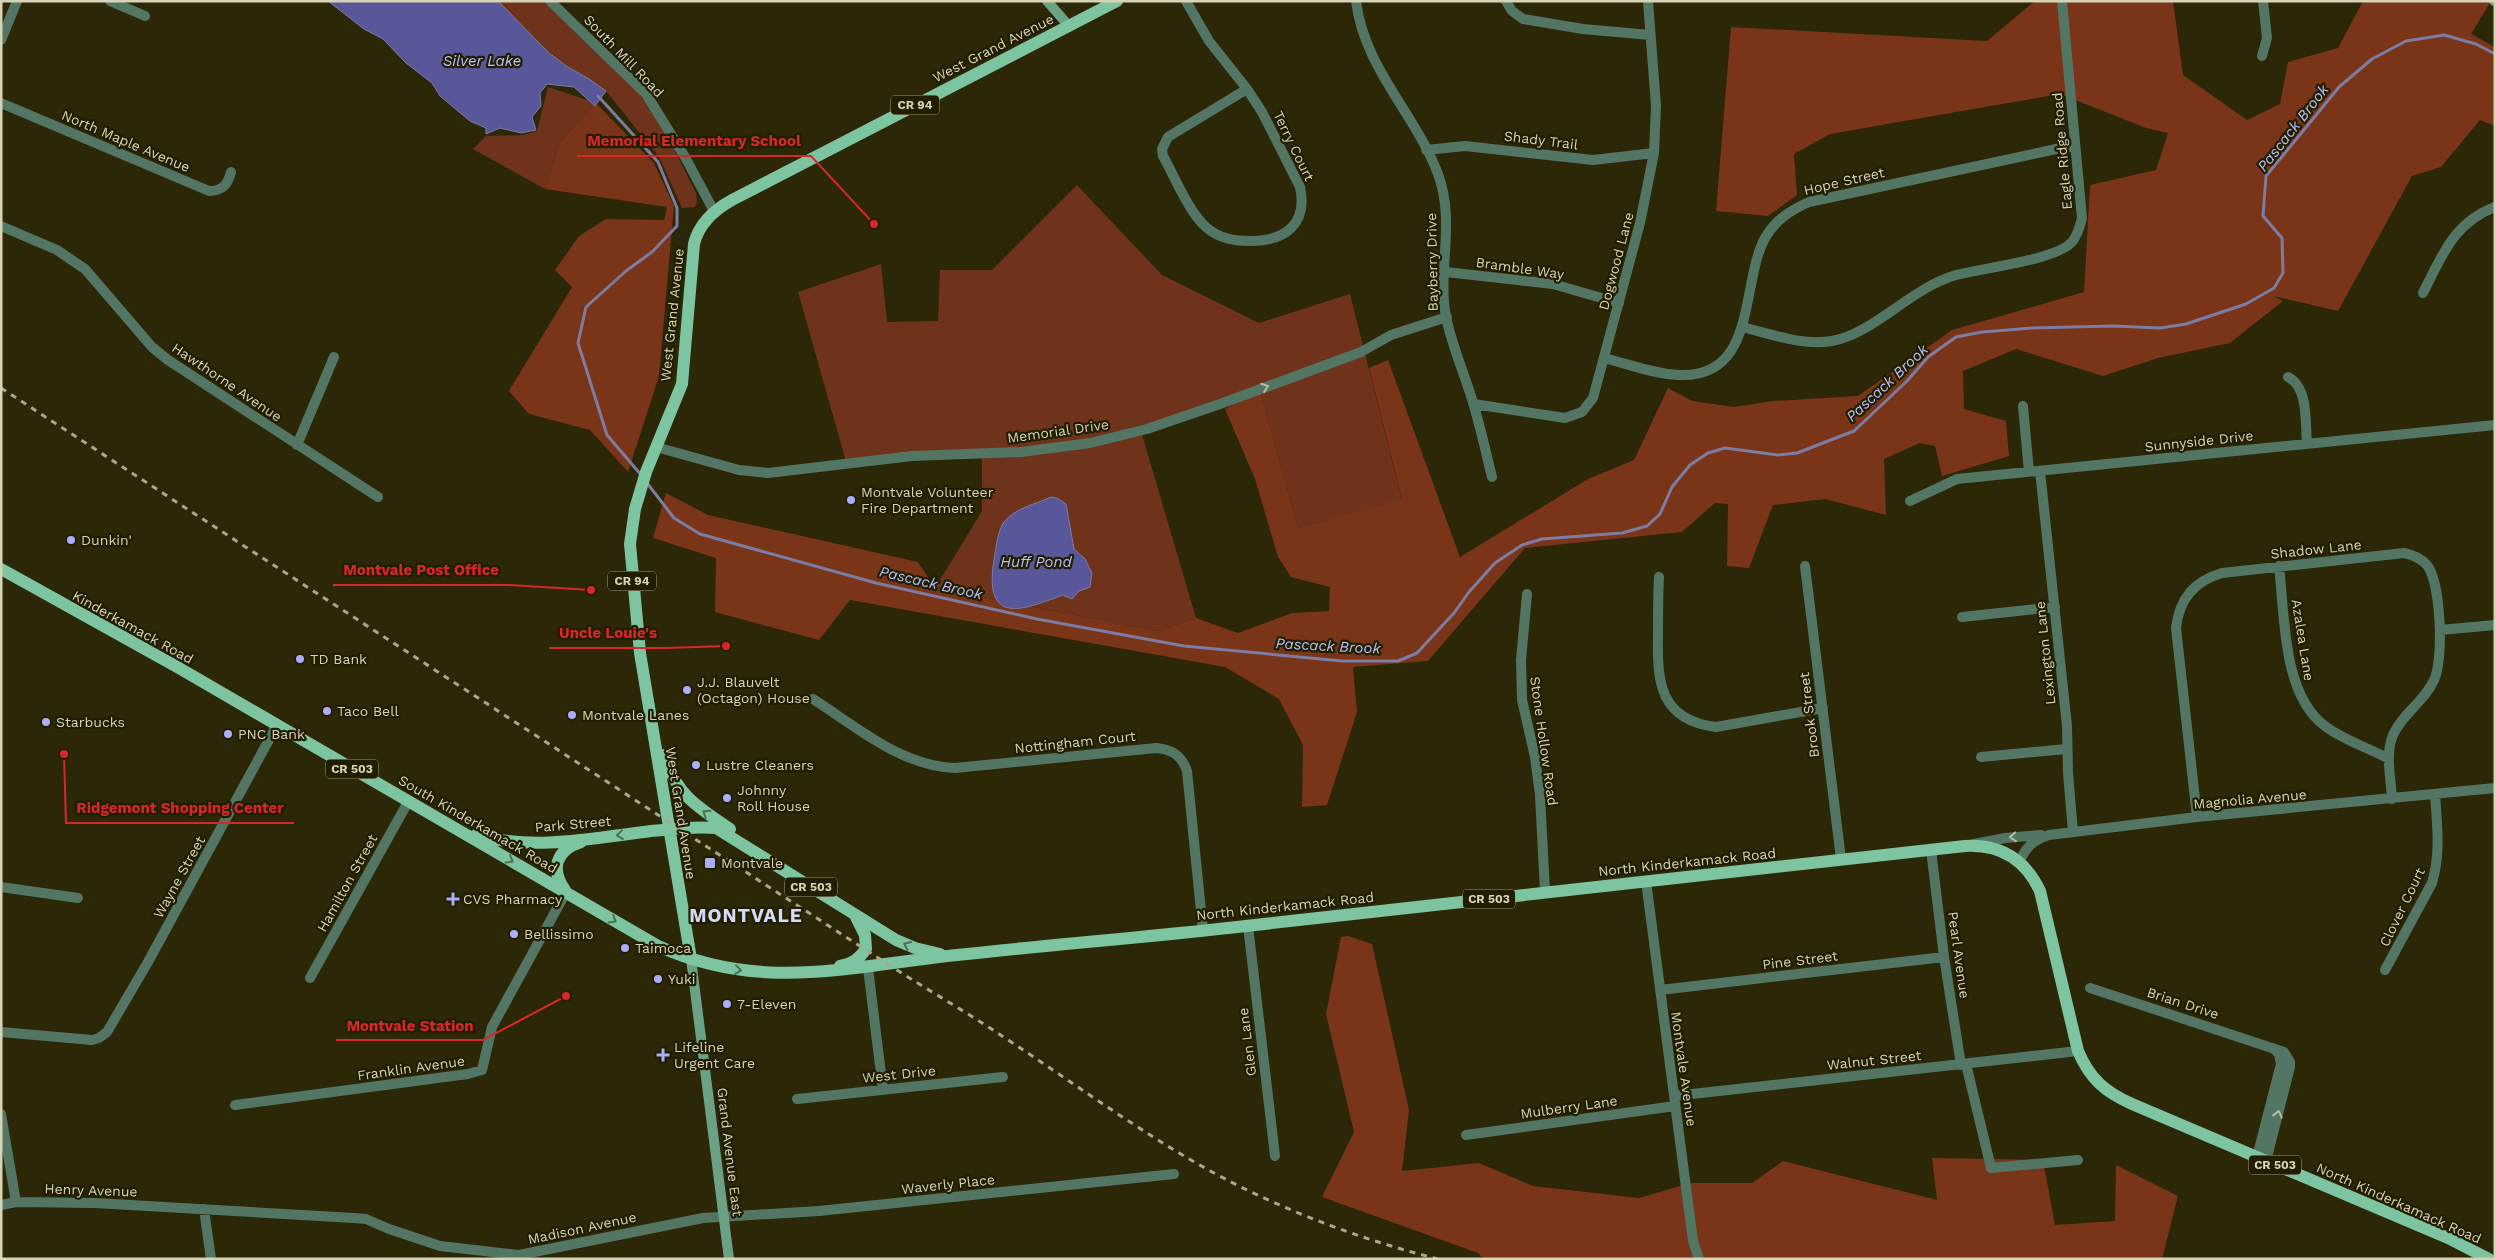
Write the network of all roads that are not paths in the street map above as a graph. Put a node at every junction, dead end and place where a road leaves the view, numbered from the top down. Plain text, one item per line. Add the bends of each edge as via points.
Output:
1 (18, 1) edge
2 (110, 1) edge
3 (550, 1) edge
4 (1047, 1) edge
5 (1116, 1) edge
6 (1186, 1) edge
7 (1356, 1) edge
8 (1506, 1) edge
9 (1648, 1) edge
10 (2062, 1) edge
11 (2263, 1) edge
12 (145, 16) dead end
13 (1069, 26) junction
14 (1650, 35) junction
15 (1, 40) edge
16 (2262, 56) dead end
17 (1247, 89) junction
18 (1, 104) edge
19 (2075, 145) junction
20 (1426, 150) junction
21 (1654, 153) junction
22 (231, 172) dead end
23 (2495, 207) edge
24 (715, 213) junction
25 (1, 226) edge
26 (1446, 272) junction
27 (2423, 293) dead end
28 (1619, 303) junction
29 (1446, 318) junction
30 (1742, 327) junction
31 (334, 357) dead end
32 (1604, 358) junction
33 (2288, 377) dead end
34 (1474, 404) junction
35 (2023, 406) dead end
36 (2495, 425) edge
37 (2307, 444) junction
38 (297, 446) junction
39 (656, 447) junction
40 (2040, 471) junction
41 (2029, 472) junction
42 (1492, 477) dead end
43 (378, 498) dead end
44 (1910, 501) dead end
45 (1805, 566) dead end
46 (2279, 566) junction
47 (1, 569) edge
48 (1659, 577) dead end
49 (1527, 594) dead end
50 (2055, 607) junction
51 (1962, 617) dead end
52 (2495, 625) edge
53 (2440, 630) junction
54 (814, 699) dead end
55 (1822, 708) junction
56 (251, 710) joint
57 (277, 725) junction
58 (655, 742) junction
59 (2066, 749) junction
60 (1981, 758) dead end
61 (2389, 759) junction
62 (2495, 788) edge
63 (2435, 794) junction
64 (2392, 799) junction
65 (408, 802) junction
66 (2197, 817) junction
67 (452, 827) junction
68 (668, 829) junction
69 (2073, 832) junction
70 (2062, 834) junction
71 (595, 838) junction
72 (742, 844) junction
73 (1965, 846) junction
74 (1931, 850) junction
75 (1841, 860) junction
76 (2020, 861) junction
77 (1646, 881) junction
78 (1, 887) edge
79 (566, 892) junction
80 (1545, 892) junction
81 (78, 898) dead end
82 (855, 915) junction
83 (1248, 926) junction
84 (1203, 931) junction
85 (866, 949) junction
86 (954, 955) junction
87 (1944, 957) junction
88 (691, 959) junction
89 (868, 968) junction
90 (2385, 970) dead end
91 (808, 972) junction
92 (310, 978) dead end
93 (2090, 988) dead end
94 (1660, 990) junction
95 (1, 1032) edge
96 (2078, 1051) junction
97 (1964, 1064) junction
98 (1003, 1077) dead end
99 (883, 1090) junction
100 (797, 1099) dead end
101 (1674, 1101) junction
102 (235, 1105) dead end
103 (1, 1114) edge
104 (1466, 1135) dead end
105 (1275, 1156) dead end
106 (2262, 1159) junction
107 (2078, 1160) dead end
108 (1174, 1174) dead end
109 (16, 1202) junction
110 (1, 1205) edge
111 (179, 1208) joint
112 (204, 1209) junction
113 (725, 1217) junction
114 (210, 1259) edge
115 (730, 1259) edge
116 (1699, 1259) edge
117 (2489, 1259) edge

1 - 15 street
2 - 12 street
3 - 24 street, South Mill Road via 646,94
4 - 13 main road
5 - 13 main road, West Grand Avenue / CR 94
6 - 17 street, Terry Court via 1209,41
7 - 20 street, Bayberry Drive via 1371,58
8 - 14 street via 1512,11 1523,19
9 - 14 street, Dogwood Lane
10 - 19 street, Eagle Ridge Road
11 - 16 street via 2267,38
13 - 24 main road, West Grand Avenue / CR 94 via 732,200
14 - 21 street, Dogwood Lane via 1656,106
17 - 17 street, Terry Court via 1271,128 1302,197 1299,217 1294,225 1269,241 1226,239 1207,228 1196,215 1163,156 1162,149 1168,137
18 - 22 street, North Maple Avenue via 210,191 227,184
19 - 30 street, Hope Street via 1809,202 1796,208 1775,224 1762,245
19 - 30 street, Eagle Ridge Road via 2082,218 2077,235 2064,249 1937,282 1858,331 1834,340 1804,342
20 - 21 street, Shady Trail via 1465,146 1593,160
20 - 26 street, Bayberry Drive via 1438,175 1445,204
21 - 28 street, Dogwood Lane via 1646,200
23 - 27 street via 2460,228
24 - 39 main road, West Grand Avenue / CR 94 via 701,225 694,244 682,384
25 - 38 street, Hawthorne Avenue via 57,250 78,264 99,282 152,347
26 - 28 street, Bramble Way via 1545,283
26 - 29 street, Bayberry Drive
28 - 32 street, Dogwood Lane
29 - 34 street, Bayberry Drive
39 -> 29 street, Memorial Drive via 739,470 768,473 912,456 1021,452 1073,446 1124,436 1220,404 1361,352 1392,335
30 - 32 street, Hope Street via 1738,340 1723,360 1696,374 1669,374
31 - 38 street
32 - 34 street, Dogwood Lane via 1588,406 1574,416 1556,418
33 - 37 street via 2302,393
34 - 42 street, Bayberry Drive
35 - 41 street
36 - 37 street, Sunnyside Drive
37 - 40 street, Sunnyside Drive
38 - 43 street, Hawthorne Avenue
39 - 58 main road, West Grand Avenue / CR 94 via 635,509 630,544 640,653
40 - 41 street, Sunnyside Drive
40 - 50 street, Lexington Lane
41 - 44 street, Sunnyside Drive via 1957,479
45 - 55 street, Brook Street
46 - 53 street, Shadow Lane via 2413,555 2432,573
46 - 61 street, Azalea Lane via 2291,672 2300,698 2327,728
46 - 66 street, Shadow Lane via 2211,576 2192,589 2180,606 2176,628
47 - 56 main road, Kinderkamack Road / CR 503
48 - 55 street via 1659,682 1671,707 1681,716 1702,726 1716,727
49 - 80 street, Stone Hollow Road via 1521,685 1540,795
50 - 51 street
50 - 59 street, Lexington Lane via 2067,726
52 - 53 street
53 - 61 street, Shadow Lane via 2438,672 2428,691 2396,729
54 - 84 street, Nottingham Court via 896,752 916,762 940,767 1156,748 1172,752 1187,771
55 - 75 street, Brook Street
56 - 57 main road, South Kinderkamack Road / CR 503
57 - 65 main road, South Kinderkamack Road / CR 503
57 - 95 street, Wayne Street via 107,1032 99,1038 81,1039
58 - 68 main road, West Grand Avenue / CR 94
72 -> 58 main road via 733,831 682,793
59 - 60 street
59 - 69 street, Lexington Lane
61 - 64 street, Shadow Lane
62 - 63 street, Magnolia Avenue
63 - 64 street, Magnolia Avenue
63 - 90 street, Clover Court via 2439,839 2432,883
64 - 66 street, Magnolia Avenue
65 - 67 main road, South Kinderkamack Road / CR 503
65 - 92 street, Hamilton Street
66 - 69 street, Magnolia Avenue
67 - 71 main road, Park Street / CR 503 via 477,836 536,844
67 -> 79 main road, South Kinderkamack Road / CR 503
68 -> 71 main road, Park Street / CR 503
68 - 72 main road, CR 503 via 716,828
68 - 88 main road, West Grand Avenue / CR 94
69 - 70 street, Magnolia Avenue
70 -> 73 street via 2005,838
70 - 76 street, Magnolia Avenue via 2033,842
71 - 79 main road via 573,844 562,853 556,865 557,879
72 - 82 main road, CR 503
73 - 74 main road, North Kinderkamack Road / CR 503
73 - 76 main road, North Kinderkamack Road / CR 503 via 1988,847
74 - 75 main road, North Kinderkamack Road / CR 503
74 - 87 street, Pearl Avenue
75 - 77 main road, North Kinderkamack Road / CR 503
76 - 96 main road, North Kinderkamack Road / CR 503 via 2040,891
77 - 80 main road, North Kinderkamack Road / CR 503
77 - 94 street, Montvale Avenue
78 - 81 street
79 -> 88 main road, South Kinderkamack Road / CR 503 via 658,946
79 - 102 street, Franklin Avenue via 492,1027 482,1070
80 - 83 main road, North Kinderkamack Road / CR 503
82 - 85 main road via 865,935
86 -> 82 main road, CR 503 via 934,954 915,948
83 - 84 main road, North Kinderkamack Road / CR 503
83 - 105 street, Glen Lane
84 - 86 main road, North Kinderkamack Road / CR 503
85 - 89 main road
85 - 91 main road via 860,958 849,964
86 - 89 main road, North Kinderkamack Road / CR 503
87 - 94 street, Pine Street
87 - 97 street, Pearl Avenue
88 -> 91 main road, North Kinderkamack Road / CR 503 via 732,970
88 - 113 main road, Grand Avenue East / CR 94
89 - 91 main road, North Kinderkamack Road / CR 503
89 - 99 street
93 - 106 street, Brian Drive via 2268,1045 2280,1054 2281,1064
94 - 101 street, Montvale Avenue
96 - 97 street, Walnut Street
96 - 106 main road, North Kinderkamack Road / CR 503 via 2090,1076 2108,1092
97 - 101 street, Walnut Street
97 - 107 street, Pearl Avenue via 1991,1168
98 - 99 street, West Drive
99 - 100 street, West Drive
101 - 104 street, Mulberry Lane
101 - 116 street, Montvale Avenue via 1693,1241
103 - 109 street
106 - 117 main road, North Kinderkamack Road / CR 503 via 2448,1238
108 - 113 street, Waverly Place via 819,1211
109 - 110 street, Henry Avenue
109 - 111 street, Henry Avenue
111 - 112 street, Madison Avenue
112 - 113 street, Madison Avenue via 366,1219 388,1230 440,1246 519,1255 703,1218
112 - 114 street
113 - 115 main road, Grand Avenue East / CR 94

